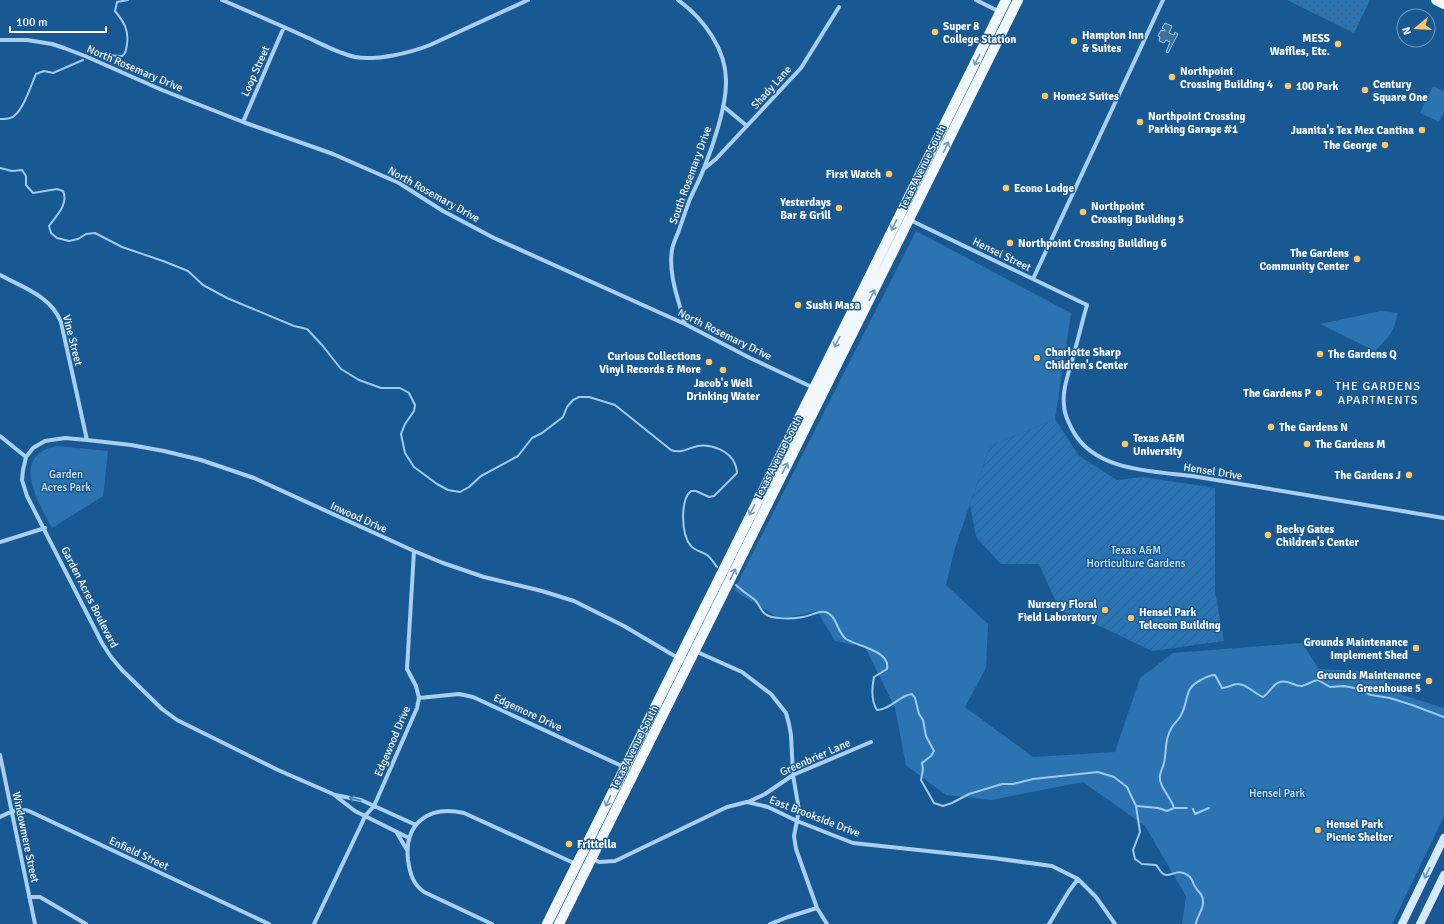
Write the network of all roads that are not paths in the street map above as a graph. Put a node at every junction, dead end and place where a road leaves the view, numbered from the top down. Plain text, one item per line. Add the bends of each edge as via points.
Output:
1 (222, 0) edge
2 (528, 0) edge
3 (678, 0) edge
4 (976, 0) edge
5 (1006, 0) edge
6 (1018, 0) edge
7 (1163, 0) edge
8 (1436, 0) edge
9 (1444, 4) edge
10 (839, 8) dead end
11 (1000, 12) junction
12 (284, 27) junction
13 (0, 40) edge
14 (723, 106) junction
15 (242, 122) junction
16 (747, 126) junction
17 (930, 153) junction
18 (704, 168) junction
19 (910, 220) junction
20 (0, 274) edge
21 (1033, 279) junction
22 (1087, 305) joint
23 (685, 324) junction
24 (814, 387) junction
25 (823, 392) junction
26 (0, 436) edge
27 (87, 440) junction
28 (26, 457) junction
29 (1444, 518) edge
30 (45, 528) junction
31 (0, 542) edge
32 (414, 551) junction
33 (718, 578) junction
34 (695, 651) junction
35 (678, 659) junction
36 (419, 698) junction
37 (654, 734) junction
38 (871, 742) dead end
39 (0, 754) edge
40 (624, 768) junction
41 (793, 775) junction
42 (333, 794) junction
43 (747, 802) junction
44 (374, 806) junction
45 (12, 811) junction
46 (0, 816) edge
47 (365, 816) junction
48 (797, 821) junction
49 (416, 825) junction
50 (396, 831) junction
51 (410, 838) junction
52 (1444, 838) edge
53 (407, 851) junction
54 (591, 859) junction
55 (576, 864) junction
56 (1444, 875) edge
57 (1078, 879) junction
58 (29, 897) junction
59 (817, 908) junction
60 (828, 923) edge
61 (35, 924) edge
62 (86, 924) edge
63 (269, 924) edge
64 (314, 924) edge
65 (492, 924) edge
66 (547, 924) edge
67 (555, 924) edge
68 (559, 924) edge
69 (770, 924) edge
70 (1049, 924) edge
71 (1115, 924) edge
72 (1402, 924) edge
73 (1420, 924) edge

1 - 12 street
2 - 12 street via 430,45 392,56 355,57
3 - 14 street, South Rosemary Drive via 707,27 719,51 726,82
4 - 11 street
5 - 11 main road, Texas Avenue South
19 -> 6 main road, Texas Avenue South
7 - 21 street
8 - 9 main road
10 - 16 street, Shady Lane via 801,68
11 -> 17 main road, Texas Avenue South
12 - 15 street, Loop Street
13 - 15 street, North Rosemary Drive via 27,40 64,48
14 - 16 street
14 - 18 street, South Rosemary Drive
15 - 23 street, North Rosemary Drive via 333,154 399,183 443,211 494,238
16 - 18 street, Shady Lane
17 - 19 main road via 932,162 908,210
17 -> 24 main road, Texas Avenue South
18 - 23 street, South Rosemary Drive via 672,250 674,284
19 - 21 street, Hensel Street
25 -> 19 main road, Texas Avenue South
20 - 27 street, Vine Street via 43,298 57,312
21 - 22 street, Hensel Street
22 - 29 street, Hensel Drive via 1065,385 1064,405 1066,417 1075,434 1095,455 1146,470
23 - 24 street, North Rosemary Drive via 750,358
24 - 25 street, North Rosemary Drive
24 -> 33 main road, Texas Avenue South
34 -> 25 main road, Texas Avenue South
26 - 28 street
27 - 28 street, Inwood Drive via 65,438 45,441 33,448
27 - 32 street, Inwood Drive via 157,450 230,469
28 - 30 street, Garden Acres Boulevard via 22,480 27,496
30 - 31 street
30 - 42 street, Garden Acres Boulevard via 111,657 162,709 196,731
32 - 35 street, Inwood Drive via 484,577 574,601 624,626
32 - 36 street, Edgewood Drive via 407,668
33 - 34 main road via 717,593 693,641
33 - 35 main road, Texas Avenue South
34 - 37 main road, Texas Avenue South
34 - 41 street via 742,672 779,703 790,724
35 - 37 main road via 681,664 655,718
35 - 40 main road, Texas Avenue South
36 - 40 street, Edgemore Drive via 459,694 473,697
36 - 44 street, Edgewood Drive
37 - 54 main road, Texas Avenue South
38 - 41 street, Greenbrier Lane
39 - 45 street, Windowmere Street
40 -> 55 main road, Texas Avenue South
41 - 43 street, Greenbrier Lane via 765,794
41 - 48 street via 799,810
44 -> 42 street, Garden Acres Boulevard
42 - 47 street, Garden Acres Boulevard
43 - 48 street, East Brookside Drive
43 - 54 street, East Brookside Drive via 727,807 615,861 599,862
44 - 47 street, Edgewood Drive
44 - 49 street, Garden Acres Boulevard
45 - 46 street, Enfield Street
45 - 58 street, Windowmere Street
45 - 63 street, Enfield Street via 29,811
47 - 50 street, Garden Acres Boulevard
47 - 64 street, Edgewood Drive
48 - 57 street, East Brookside Drive via 853,843 1052,866
48 - 59 street via 794,836 796,849
49 - 51 street
49 - 55 street via 433,813 464,813
50 - 51 street, Garden Acres Boulevard
50 - 53 street
51 - 53 street
52 -> 72 main road
53 - 65 street via 410,872 418,887
54 - 68 main road, Texas Avenue South
55 - 66 main road, Texas Avenue South
55 - 67 main road via 579,870
56 - 73 main road
57 - 70 street
57 - 71 street, East Brookside Drive
58 - 61 street, Windowmere Street
58 - 62 street via 40,897
59 - 60 street
59 - 69 street

